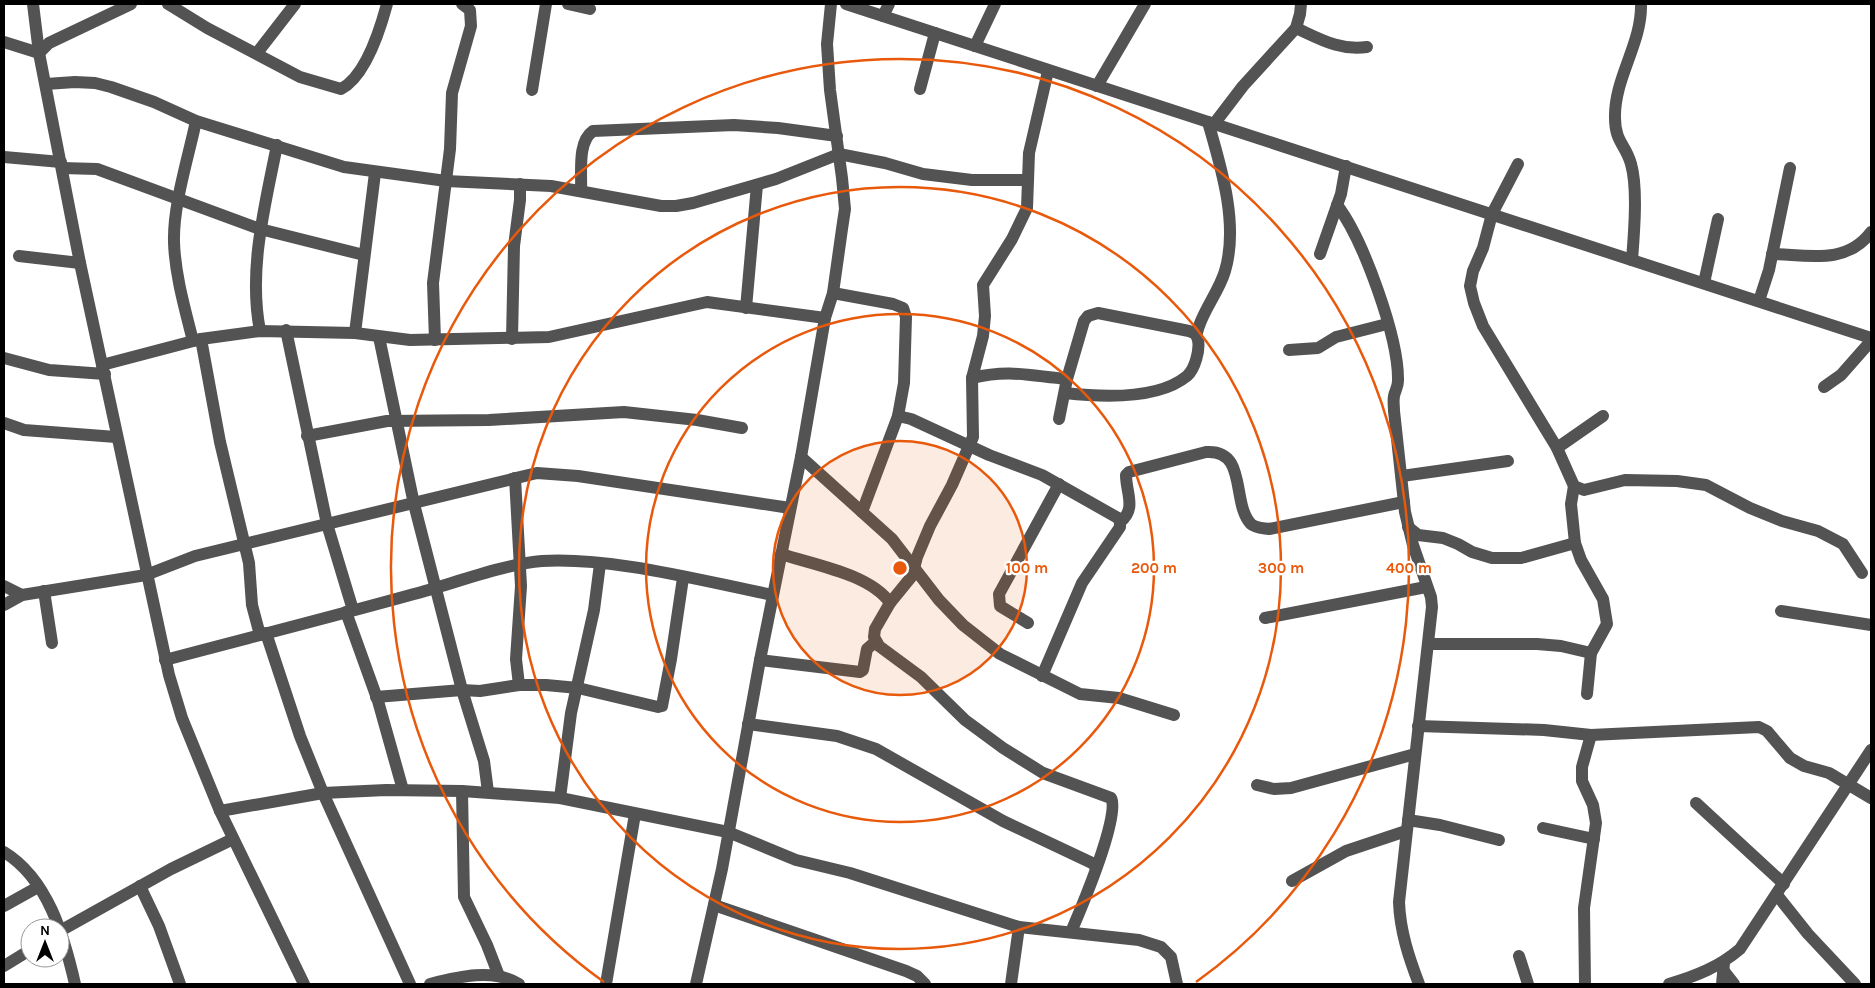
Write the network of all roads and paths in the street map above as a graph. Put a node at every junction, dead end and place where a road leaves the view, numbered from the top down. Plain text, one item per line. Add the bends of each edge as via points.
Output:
1 (33, 4) edge
2 (131, 4) edge
3 (168, 4) edge
4 (295, 4) edge
5 (387, 4) edge
6 (462, 4) edge
7 (546, 4) edge
8 (568, 4) edge
9 (831, 4) edge
10 (846, 4) edge
11 (889, 4) edge
12 (995, 4) edge
13 (1301, 4) edge
14 (1641, 4) edge
15 (1142, 5) edge
16 (590, 9) dead end
17 (883, 16) junction
18 (1296, 28) junction
19 (935, 33) junction
20 (4, 42) edge
21 (975, 46) junction
22 (1367, 47) dead end
23 (39, 52) junction
24 (257, 53) junction
25 (1048, 70) junction
26 (46, 84) junction
27 (1097, 86) junction
28 (920, 89) dead end
29 (532, 90) dead end
30 (196, 121) junction
31 (1211, 123) junction
32 (837, 136) junction
33 (277, 146) junction
34 (840, 154) junction
35 (4, 157) edge
36 (1518, 164) dead end
37 (61, 165) junction
38 (1346, 166) junction
39 (1790, 168) dead end
40 (375, 173) junction
41 (1028, 180) junction
42 (446, 182) junction
43 (520, 184) junction
44 (757, 185) junction
45 (581, 191) junction
46 (180, 198) junction
47 (1337, 205) junction
48 (1492, 214) junction
49 (1718, 219) dead end
50 (260, 229) junction
51 (1871, 232) edge
52 (1320, 254) dead end
53 (1772, 254) junction
54 (364, 255) junction
55 (19, 256) dead end
56 (1632, 260) junction
57 (80, 263) junction
58 (1704, 283) junction
59 (833, 293) junction
60 (1759, 301) junction
61 (746, 308) junction
62 (825, 318) junction
63 (1387, 324) junction
64 (286, 330) junction
65 (260, 331) junction
66 (355, 333) junction
67 (1196, 334) junction
68 (380, 337) junction
69 (512, 339) junction
70 (197, 340) junction
71 (435, 340) junction
72 (1871, 340) edge
73 (1289, 350) dead end
74 (4, 358) edge
75 (103, 370) junction
76 (972, 378) junction
77 (1067, 379) junction
78 (1824, 387) dead end
79 (1065, 393) junction
80 (898, 416) junction
81 (1603, 416) dead end
82 (1059, 419) dead end
83 (396, 421) junction
84 (4, 423) edge
85 (742, 428) dead end
86 (307, 436) junction
87 (116, 437) junction
88 (970, 447) junction
89 (1557, 448) junction
90 (801, 457) junction
91 (1508, 461) dead end
92 (1402, 476) junction
93 (515, 478) junction
94 (1059, 484) junction
95 (1574, 486) junction
96 (1404, 502) junction
97 (414, 504) junction
98 (790, 508) junction
99 (862, 512) junction
100 (1120, 522) junction
101 (327, 524) junction
102 (1408, 527) junction
103 (1575, 543) junction
104 (243, 546) junction
105 (781, 554) junction
106 (520, 563) junction
107 (600, 564) junction
108 (915, 568) junction
109 (1862, 573) dead end
110 (146, 575) junction
111 (683, 578) junction
112 (4, 586) edge
113 (1426, 586) junction
114 (435, 588) junction
115 (44, 591) junction
116 (22, 595) junction
117 (773, 595) junction
118 (890, 603) junction
119 (4, 605) edge
120 (350, 611) junction
121 (1781, 611) dead end
122 (1265, 618) dead end
123 (1028, 622) dead end
124 (1871, 625) edge
125 (263, 634) junction
126 (875, 642) junction
127 (52, 644) dead end
128 (1430, 644) junction
129 (1591, 653) junction
130 (166, 660) junction
131 (760, 660) junction
132 (1042, 676) junction
133 (519, 685) junction
134 (578, 688) junction
135 (462, 690) junction
136 (1587, 694) dead end
137 (376, 697) junction
138 (1174, 715) dead end
139 (748, 724) junction
140 (1418, 726) junction
141 (1591, 735) junction
142 (1871, 750) edge
143 (1415, 754) junction
144 (1848, 784) junction
145 (1256, 785) dead end
146 (403, 790) junction
147 (462, 791) junction
148 (488, 792) junction
149 (323, 793) junction
150 (560, 798) junction
151 (1871, 798) edge
152 (1696, 803) dead end
153 (220, 811) junction
154 (635, 814) junction
155 (1407, 826) junction
156 (1542, 828) dead end
157 (728, 832) junction
158 (233, 839) junction
159 (1594, 839) junction
160 (1499, 840) dead end
161 (4, 852) edge
162 (1096, 867) junction
163 (1292, 881) dead end
164 (140, 886) junction
165 (38, 887) junction
166 (1781, 889) junction
167 (714, 905) junction
168 (4, 906) edge
169 (55, 918) edge
170 (70, 925) edge
171 (1019, 927) junction
172 (1071, 932) junction
173 (20, 956) edge
174 (1520, 956) dead end
175 (70, 965) edge
176 (4, 966) edge
177 (1723, 966) junction
178 (499, 976) junction
179 (75, 984) edge
180 (180, 984) edge
181 (304, 984) edge
182 (410, 984) edge
183 (430, 984) edge
184 (519, 984) edge
185 (606, 984) edge
186 (696, 984) edge
187 (925, 984) edge
188 (1011, 984) edge
189 (1177, 984) edge
190 (1419, 984) edge
191 (1528, 984) edge
192 (1584, 984) edge
193 (1669, 984) edge
194 (1722, 984) edge
195 (1734, 984) edge
196 (1854, 984) edge

1 - 23 street
2 - 23 street via 49,43
3 - 24 street
4 - 24 street
5 - 24 street via 373,47 355,76 341,89 300,77
6 - 42 street via 470,10 471,26 454,80
7 - 29 street
8 - 16 street
9 - 32 street via 827,44
10 - 17 street
11 - 17 street
12 - 21 street
13 - 18 street
14 - 56 street via 1633,48 1619,84 1615,120 1619,144 1626,152 1633,173
15 - 27 street
17 - 19 street
18 - 22 street via 1332,45 1354,49
18 - 31 street
19 - 21 street
19 - 28 street
20 - 23 street
21 - 25 street
23 - 26 street
25 - 27 street
25 - 41 street via 1029,153
26 - 30 street via 75,82 103,85 154,102
26 - 37 street
27 - 31 street
30 - 33 street
30 - 46 street
31 - 38 street
31 - 67 street via 1227,196 1230,245 1225,272
32 - 34 street
32 - 45 street via 734,125 594,131 584,144
33 - 40 street
33 - 50 street
34 - 41 street via 885,162 923,174 972,180
34 - 44 street
34 - 59 street via 845,209
35 - 37 street
36 - 48 street
37 - 46 street via 97,169
37 - 57 street
38 - 47 street
38 - 48 street
39 - 53 street
40 - 42 street
40 - 54 street
41 - 76 street via 1027,208 983,285 984,330
42 - 43 street
42 - 71 street via 433,283
43 - 45 street
43 - 69 street via 514,246
44 - 45 street via 676,206
44 - 61 street
46 - 50 street
46 - 70 street via 174,241 177,271
47 - 52 street
47 - 63 street via 1357,237 1369,265
48 - 56 street
48 - 89 street via 1473,271 1470,286 1474,302 1483,326
49 - 58 street
50 - 54 street
50 - 65 street via 256,298
51 - 53 street via 1862,244 1840,255
53 - 60 street
54 - 66 street
55 - 57 street
56 - 58 street
57 - 75 street
58 - 60 street
59 - 62 street
59 - 80 street via 903,308 906,317 904,383
60 - 72 street
61 - 62 street
61 - 69 street via 700,303 550,337
62 - 90 street
63 - 73 street via 1341,335 1318,348
63 - 92 street via 1398,382 1394,411
64 - 65 street
64 - 66 street
64 - 86 street
65 - 70 street
66 - 68 street
67 - 77 street via 1098,313 1088,316
67 - 79 street via 1198,348 1191,371 1171,384 1128,396
68 - 71 street
68 - 83 street
69 - 71 street
70 - 75 street
70 - 104 street
72 - 78 street via 1841,375
74 - 75 street via 49,370
75 - 87 street
76 - 77 street via 1027,372
76 - 88 street via 974,425
77 - 79 street
79 - 82 street
80 - 88 street
80 - 99 street
81 - 89 street
83 - 85 street via 489,420 624,412
83 - 86 street
83 - 97 street
84 - 87 street via 24,430
86 - 101 street
87 - 110 street
88 - 94 street
88 - 108 street via 930,526
89 - 95 street
90 - 98 street
90 - 99 street
91 - 92 street
92 - 96 street
93 - 97 street
93 - 98 street via 556,473
93 - 106 street
94 - 100 street
94 - 123 street via 999,594 1000,606
95 - 103 street via 1571,504
95 - 109 street via 1584,490 1625,480 1706,485 1750,508 1818,531 1843,544
96 - 100 street via 1312,522 1269,529 1256,527 1245,514 1231,463 1218,451 1129,472 1126,482 1130,510
96 - 102 street
97 - 101 street
97 - 114 street
98 - 105 street
99 - 108 street via 892,539
100 - 132 street via 1120,527 1082,583
101 - 104 street
101 - 120 street
102 - 103 street via 1418,535 1443,538 1492,558 1521,558
102 - 113 street
103 - 129 street via 1604,599 1606,612 1605,632
104 - 110 street via 195,556
104 - 125 street via 249,567 253,610
105 - 117 street
105 - 118 street via 862,581 883,593
106 - 107 street
106 - 114 street
106 - 133 street via 516,659
107 - 111 street
107 - 134 street
108 - 118 street
108 - 132 street via 939,600 974,634 1000,654
110 - 115 street
110 - 130 street
111 - 117 street
111 - 134 street via 662,706
112 - 116 street
113 - 122 street
113 - 128 street via 1432,597
114 - 120 street
114 - 135 street
115 - 116 street
115 - 127 street
116 - 119 street
117 - 131 street
118 - 126 street via 875,629
120 - 125 street
120 - 137 street
121 - 124 street
125 - 130 street
125 - 149 street
126 - 131 street via 867,648 860,672
126 - 162 street via 921,677 965,720 1003,748 1042,773 1111,798 1103,851
128 - 129 street via 1537,644
128 - 140 street
129 - 136 street
130 - 153 street via 182,718
131 - 139 street
132 - 138 street via 1080,694 1119,698
133 - 134 street
133 - 135 street via 480,691
134 - 150 street via 571,713
135 - 137 street
135 - 148 street via 484,761
137 - 146 street
139 - 157 street
139 - 162 street via 837,736 876,749 1003,821
140 - 141 street via 1544,730
140 - 143 street
141 - 144 street via 1701,728 1763,728 1790,758
141 - 159 street via 1582,767 1582,781 1595,814
142 - 144 street
143 - 145 street via 1291,788
143 - 155 street
144 - 151 street
144 - 166 street
146 - 147 street
146 - 149 street
147 - 148 street
147 - 178 street via 464,897
148 - 150 street
149 - 153 street
149 - 182 street
150 - 154 street
152 - 166 street
153 - 158 street
154 - 157 street
154 - 185 street
155 - 160 street via 1440,825
155 - 163 street via 1346,851
155 - 190 street via 1400,915
156 - 159 street
157 - 167 street
157 - 171 street via 796,860 850,873
158 - 164 street
158 - 181 street
159 - 192 street via 1584,908
161 - 165 street via 28,871
162 - 172 street
164 - 170 street
164 - 180 street
165 - 168 street
165 - 169 street
166 - 177 street via 1740,949
166 - 196 street via 1808,934
167 - 186 street
167 - 187 street via 912,974
171 - 172 street
171 - 188 street
172 - 189 street via 1139,940 1161,948 1171,957
173 - 176 street
174 - 191 street
175 - 179 street
177 - 193 street
177 - 194 street
177 - 195 street
178 - 183 street
178 - 184 street

